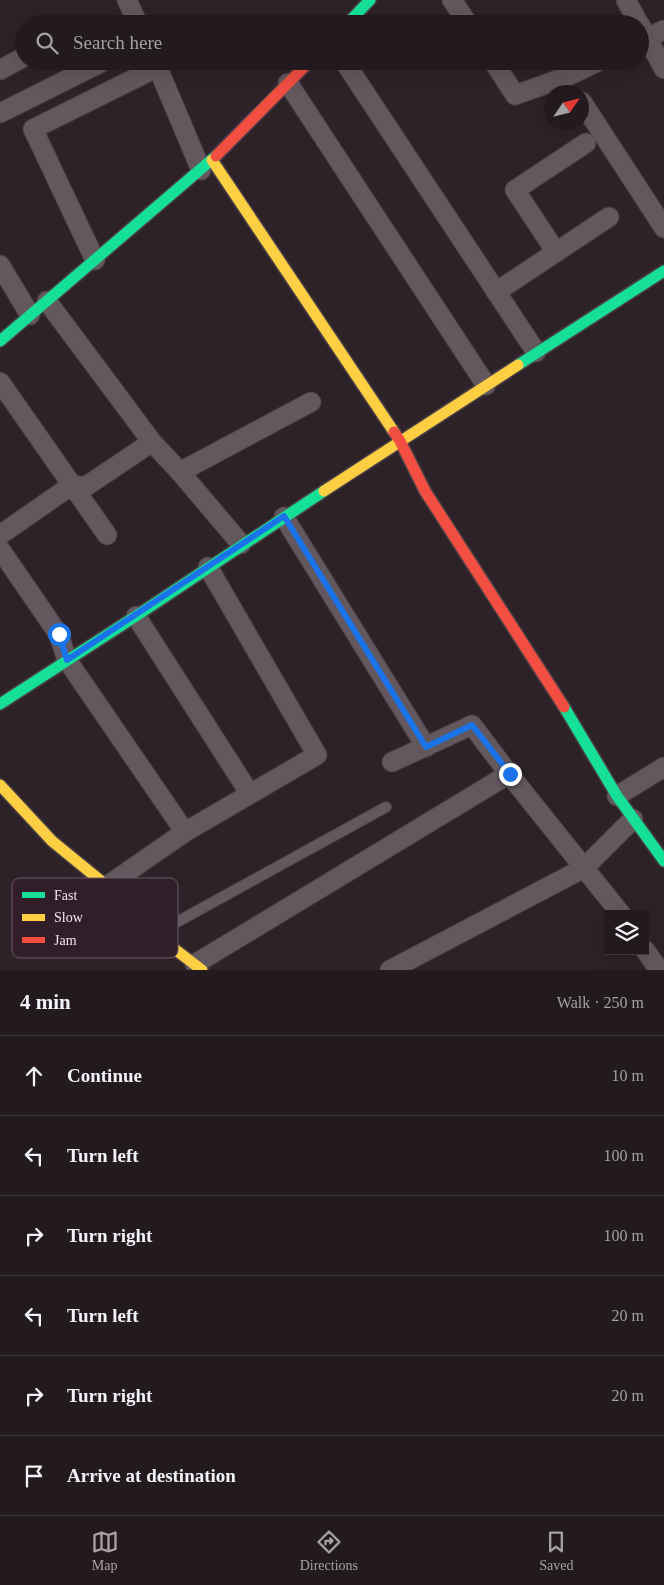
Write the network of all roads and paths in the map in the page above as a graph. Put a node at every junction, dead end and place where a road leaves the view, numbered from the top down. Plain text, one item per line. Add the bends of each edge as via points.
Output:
1 (127, 0) edge
2 (370, 0) edge
3 (452, 0) edge
4 (626, 0) edge
5 (134, 15) edge
6 (355, 15) edge
7 (462, 15) edge
8 (636, 15) edge
9 (649, 37) edge
10 (15, 62) edge
11 (664, 69) edge
12 (0, 70) edge
13 (86, 70) edge
14 (145, 70) edge
15 (159, 70) edge
16 (301, 70) edge
17 (350, 70) edge
18 (499, 70) edge
19 (588, 70) edge
20 (288, 84) junction
21 (570, 85) edge
22 (544, 90) edge
23 (0, 113) edge
24 (589, 113) edge
25 (586, 143) dead end
26 (207, 165) junction
27 (609, 217) dead end
28 (664, 228) edge
29 (556, 252) junction
30 (94, 260) junction
31 (0, 265) edge
32 (664, 271) edge
33 (496, 292) junction
34 (47, 301) junction
35 (30, 315) junction
36 (0, 341) edge
37 (536, 352) junction
38 (0, 382) edge
39 (486, 385) junction
40 (311, 402) dead end
41 (400, 440) junction
42 (152, 442) junction
43 (180, 472) junction
44 (72, 485) junction
45 (284, 516) junction
46 (0, 535) edge
47 (107, 535) dead end
48 (241, 544) junction
49 (0, 549) edge
50 (208, 567) junction
51 (136, 616) junction
52 (67, 660) junction
53 (0, 704) edge
54 (426, 747) junction
55 (392, 762) dead end
56 (664, 767) edge
57 (510, 774) junction
58 (0, 786) edge
59 (250, 794) junction
60 (618, 796) junction
61 (386, 807) dead end
62 (633, 819) junction
63 (185, 832) junction
64 (664, 861) edge
65 (584, 868) junction
66 (98, 878) edge
67 (119, 878) edge
68 (618, 910) edge
69 (178, 921) edge
70 (178, 951) edge
71 (648, 955) edge
72 (199, 967) edge
73 (390, 970) edge
74 (659, 970) edge

1 - 5 street
2 - 6 street
3 - 7 street
4 - 8 street
9 - 11 street
10 - 12 street
13 - 23 street
14 - 30 street via 33,130
15 - 26 street
16 - 20 street
17 - 33 street
18 - 22 street via 515,95
19 - 21 street
20 - 26 street
20 - 39 street
24 - 28 street
25 - 29 street via 515,190
26 - 30 street
26 - 41 street
27 - 29 street
29 - 33 street
30 - 34 street
31 - 35 street
32 - 37 street
33 - 37 street
34 - 35 street
34 - 42 street
35 - 36 street
37 - 39 street
38 - 44 street
39 - 41 street
40 - 43 street
41 - 45 street
41 - 60 street via 425,491
42 - 43 street
42 - 44 street via 85,487
43 - 48 street
44 - 46 street
44 - 47 street
45 - 48 street
45 - 54 street
48 - 50 street
49 - 52 street via 59,634
50 - 51 street
50 - 59 street via 316,755
51 - 52 street
51 - 59 street
52 - 53 street
52 - 63 street
54 - 55 street
54 - 57 street via 472,725
56 - 60 street
57 - 65 street
57 - 72 street
58 - 66 street via 52,841
59 - 63 street
60 - 62 street
61 - 69 lane
62 - 64 street
62 - 65 street
63 - 67 street
65 - 68 street
65 - 73 street
70 - 72 street
71 - 74 street

